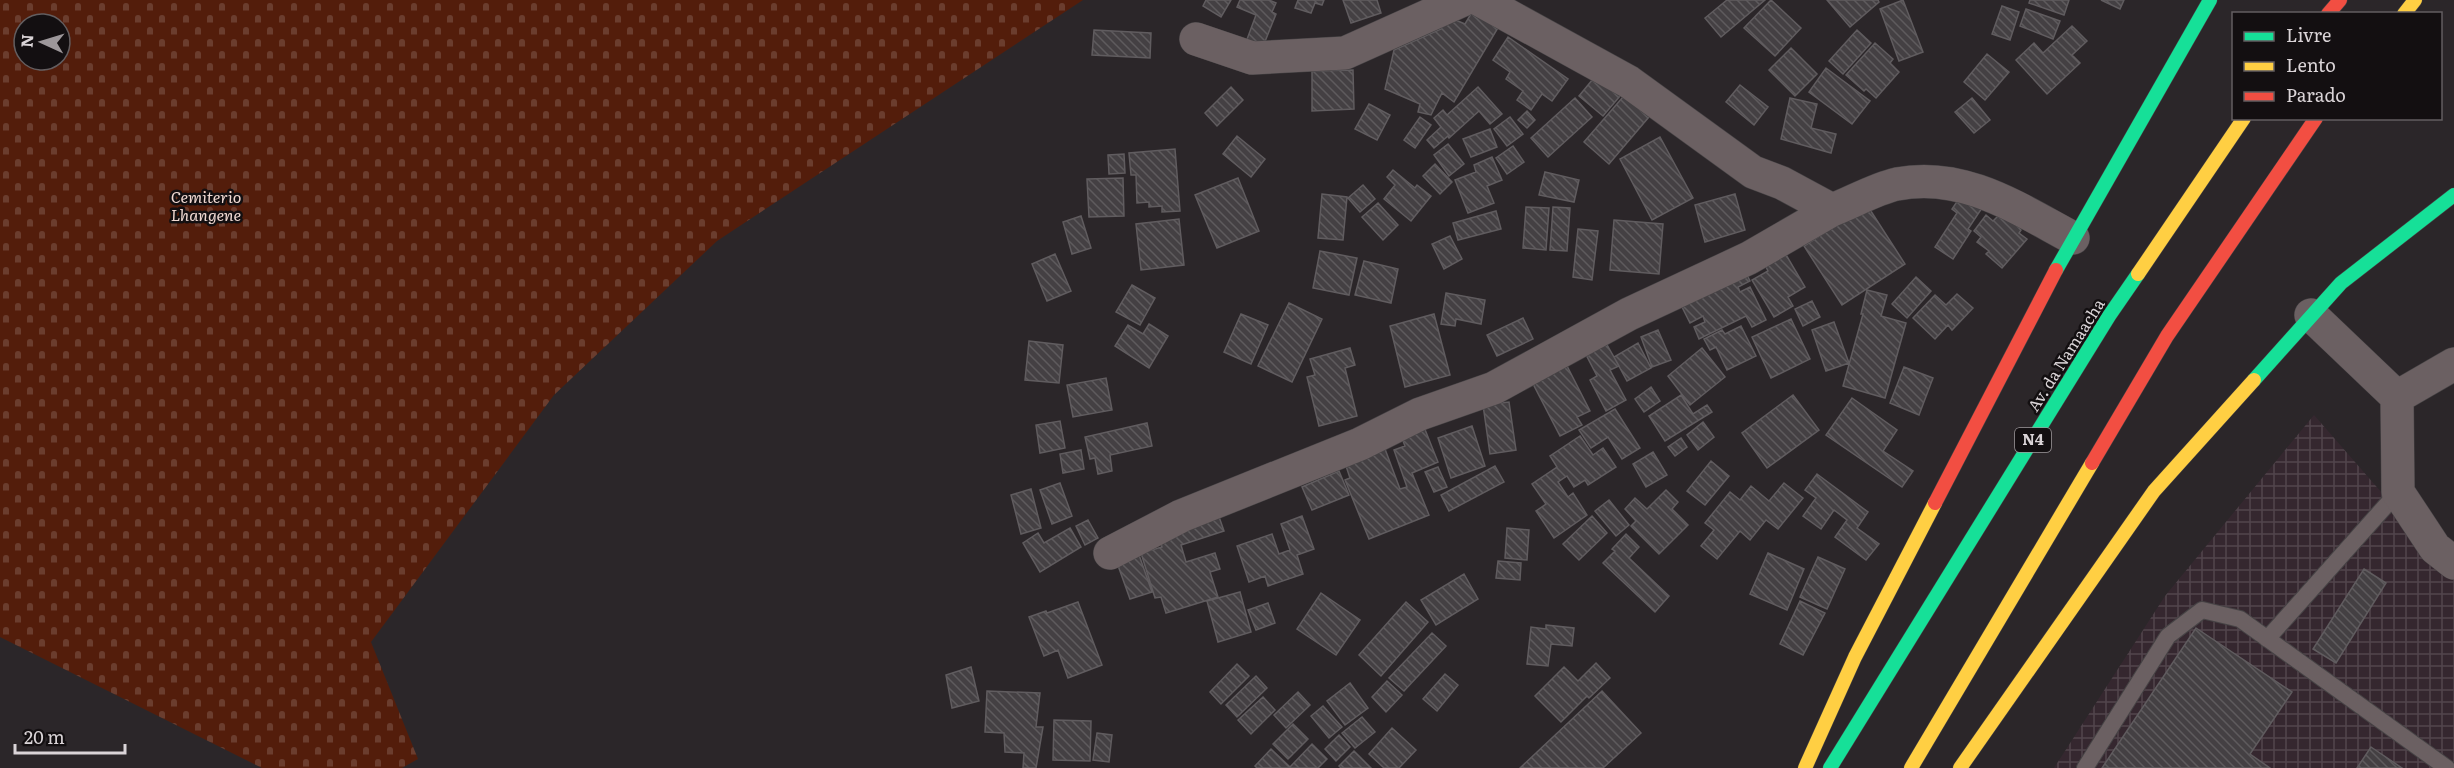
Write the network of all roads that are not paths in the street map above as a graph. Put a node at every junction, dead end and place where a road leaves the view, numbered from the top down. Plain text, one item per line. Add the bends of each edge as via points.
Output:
1 (1463, 0) edge
2 (1480, 0) edge
3 (2210, 0) edge
4 (2340, 0) edge
5 (2415, 0) edge
6 (2330, 12) edge
7 (2406, 12) edge
8 (1196, 39) dead end
9 (2243, 120) edge
10 (2315, 120) edge
11 (2454, 195) edge
12 (1832, 210) junction
13 (2073, 238) junction
14 (2311, 315) junction
15 (2454, 364) edge
16 (2397, 397) junction
17 (2398, 492) junction
18 (1110, 553) dead end
19 (2454, 563) edge
20 (2267, 639) junction
21 (1805, 768) edge
22 (1830, 768) edge
23 (1911, 768) edge
24 (1960, 768) edge
25 (2085, 768) edge
26 (2447, 768) edge

1 - 8 street via 1345,53 1252,58
2 - 12 street via 1629,82 1754,172
3 - 13 highway
4 - 6 highway
5 - 7 highway
9 - 22 highway, Av. da Namaacha / N4 via 2109,316
10 - 23 highway via 2167,336
11 - 14 highway via 2342,283
12 - 13 street via 1896,184 1946,182 1992,194
12 - 18 street via 1749,258 1629,314 1494,388 1420,414 1359,444 1181,516
13 - 21 highway via 1855,657
14 - 16 street
14 - 24 highway via 2154,491
15 - 16 street
16 - 17 street
17 - 19 street via 2435,548
17 - 20 lane
20 - 25 lane via 2240,619 2202,610 2168,636
20 - 26 lane

